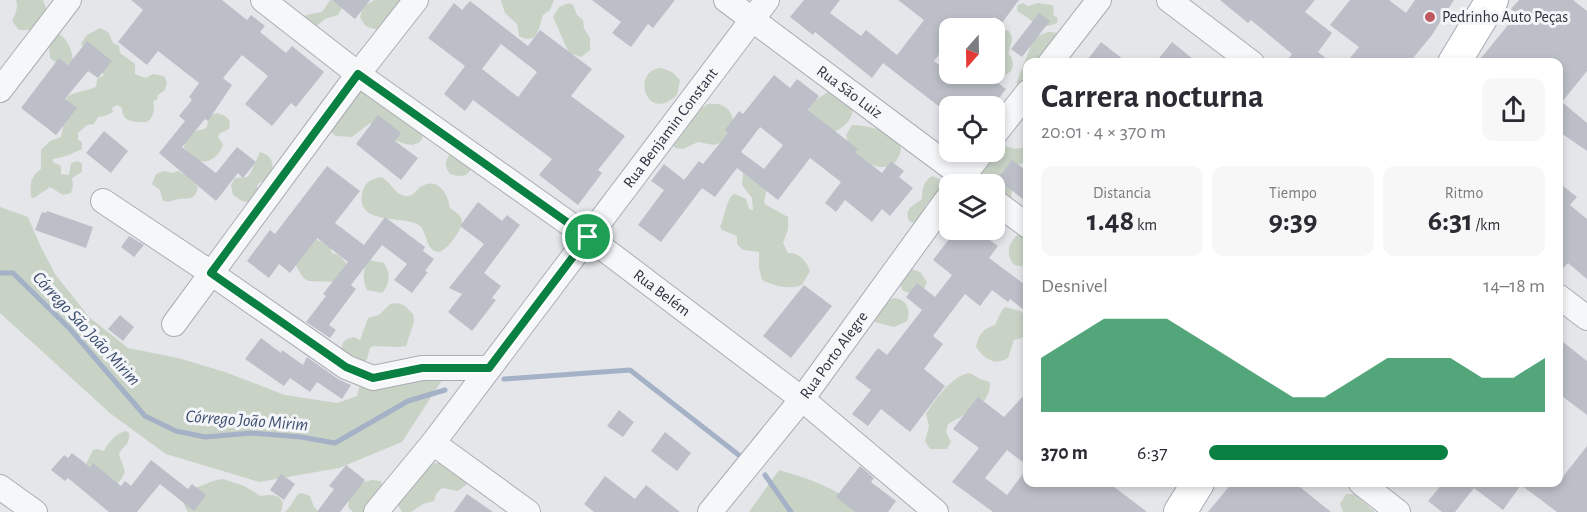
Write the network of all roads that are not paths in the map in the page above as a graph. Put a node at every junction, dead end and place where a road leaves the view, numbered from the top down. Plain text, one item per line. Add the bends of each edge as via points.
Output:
1 (69, 0) edge
2 (263, 0) edge
3 (416, 0) edge
4 (726, 0) edge
5 (768, 0) edge
6 (1099, 0) edge
7 (1169, 0) edge
8 (1492, 0) edge
9 (753, 20) junction
10 (1054, 58) edge
11 (1245, 58) edge
12 (1457, 58) edge
13 (358, 74) junction
14 (0, 90) edge
15 (1023, 98) edge
16 (1005, 121) edge
17 (947, 174) edge
18 (103, 201) dead end
19 (1005, 209) edge
20 (939, 215) edge
21 (1023, 222) edge
22 (588, 237) junction
23 (211, 273) junction
24 (1563, 300) edge
25 (1587, 318) edge
26 (174, 324) dead end
27 (489, 368) junction
28 (802, 399) junction
29 (432, 443) junction
30 (0, 487) edge
31 (1196, 487) edge
32 (1366, 487) edge
33 (35, 512) edge
34 (376, 512) edge
35 (528, 512) edge
36 (710, 512) edge
37 (936, 512) edge
38 (1180, 512) edge
39 (1398, 512) edge

1 - 14 street
2 - 13 street, Rua Belém
3 - 13 street
4 - 9 street, Rua São Luiz
5 - 9 street, Rua Benjamin Constant
6 - 10 street
7 - 11 street
8 - 12 main road
9 - 17 street, Rua São Luiz
9 - 22 street, Rua Benjamin Constant
13 - 22 street, Rua Belém
13 - 23 street
15 - 16 street
18 - 23 street
19 - 21 street
20 - 28 street, Rua Porto Alegre
22 - 27 street, Rua Benjamin Constant
22 - 28 street, Rua Belém
23 - 26 street
23 - 27 street via 346,367 373,378 422,368
24 - 25 street
27 - 29 street, Rua Benjamin Constant
28 - 36 street, Rua Porto Alegre
28 - 37 street, Rua Belém
29 - 34 street, Rua Benjamin Constant
29 - 35 street
30 - 33 street
31 - 38 main road
32 - 39 street

